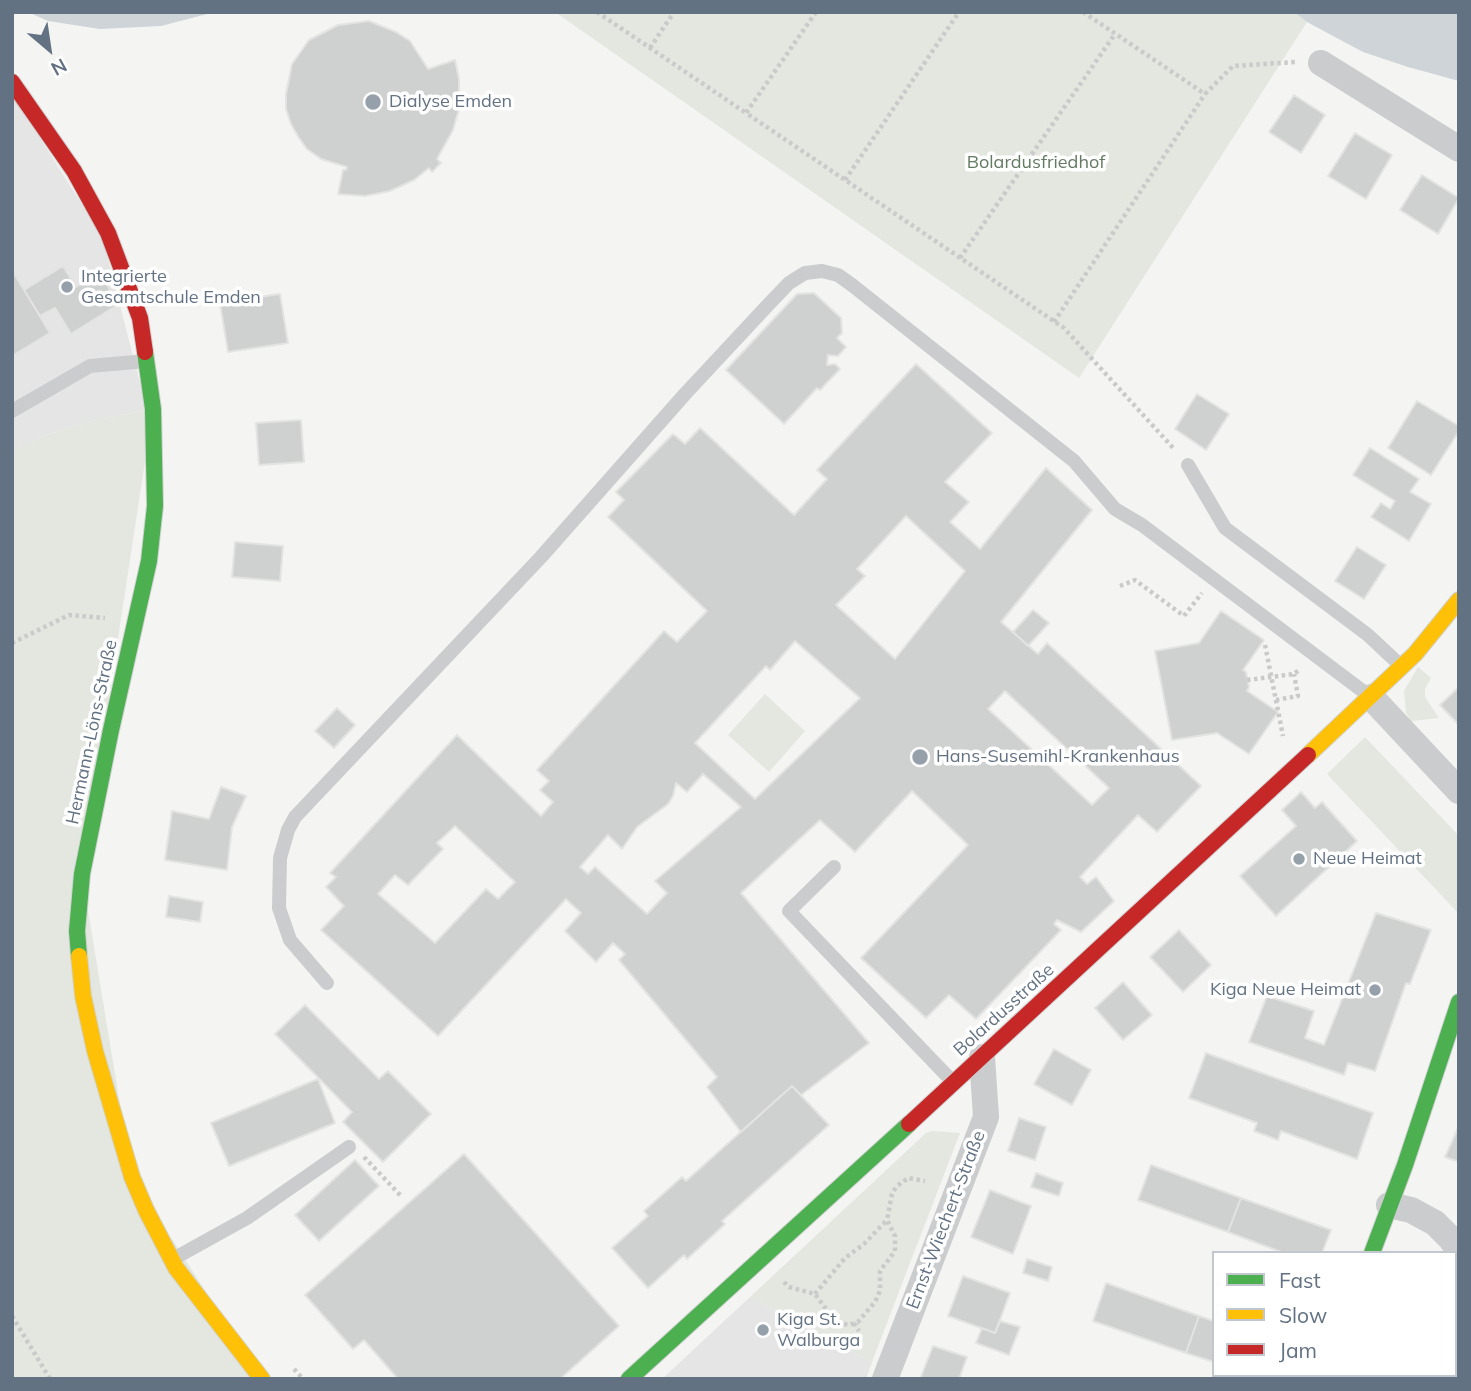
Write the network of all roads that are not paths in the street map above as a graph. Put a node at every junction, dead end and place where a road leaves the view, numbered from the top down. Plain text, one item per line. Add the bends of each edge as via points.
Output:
1 (1321, 63) road end
2 (12, 82) edge
3 (1459, 149) edge
4 (147, 361) junction
5 (12, 411) edge
6 (1188, 465) road end
7 (1459, 600) edge
8 (1402, 667) junction
9 (1371, 697) junction
10 (1459, 792) edge
11 (834, 867) dead end
12 (327, 983) dead end
13 (1459, 1002) edge
14 (982, 1057) junction
15 (953, 1082) junction
16 (349, 1147) road end
17 (1389, 1205) junction
18 (1373, 1251) edge
19 (1459, 1251) edge
20 (172, 1259) junction
21 (262, 1379) edge
22 (629, 1379) edge
23 (885, 1379) edge

1 - 3 street
2 - 4 street, Hermann-Löns-Straße via 74,171 108,233 140,318
4 - 5 lane via 90,366
4 - 20 street, Hermann-Löns-Straße via 155,506 149,561 95,805 77,931 83,996 108,1101 132,1177
6 - 8 lane via 1225,528 1368,635
7 - 8 street, Bolardusstraße
8 - 9 street, Bolardusstraße
9 - 10 street
9 - 12 lane via 1115,509 1074,461 852,285 838,275 805,273 767,306 541,557 295,817 280,858 279,908 290,940
9 - 14 street, Bolardusstraße
11 - 15 lane via 789,911
13 - 17 street
14 - 15 street, Bolardusstraße
14 - 23 street, Ernst-Wiechert-Straße via 986,1116
15 - 22 street, Bolardusstraße
16 - 20 lane via 247,1218
17 - 18 street
17 - 19 street via 1435,1223
20 - 21 street, Hermann-Löns-Straße

